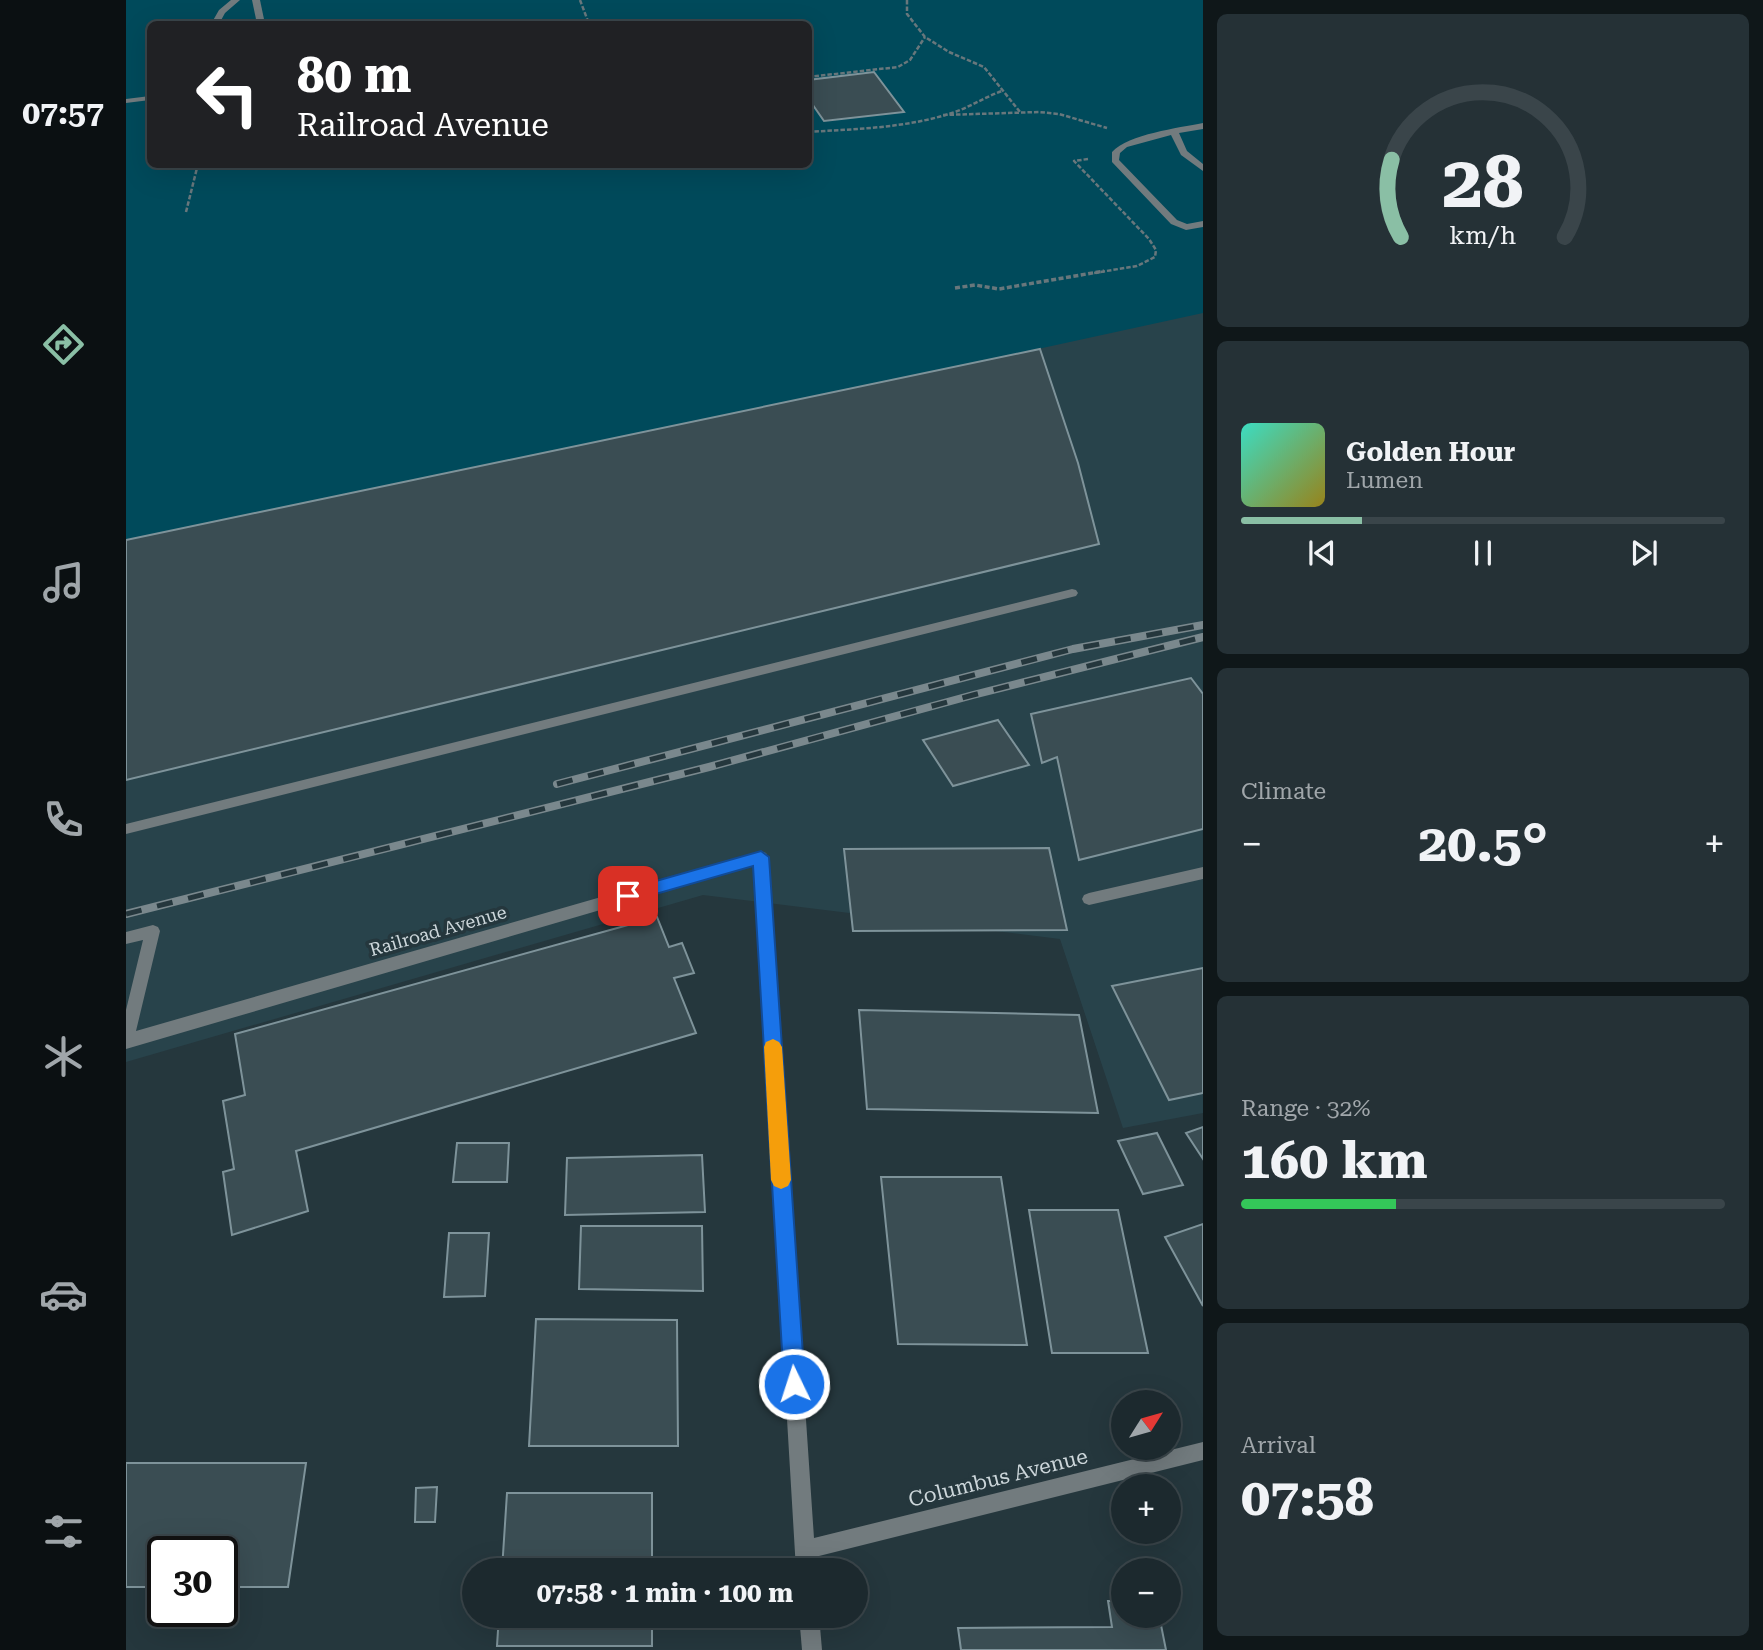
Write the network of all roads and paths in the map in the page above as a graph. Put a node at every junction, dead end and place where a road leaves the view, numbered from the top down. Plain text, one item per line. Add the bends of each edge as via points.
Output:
1 (236, 0) edge
2 (256, 0) edge
3 (580, 0) edge
4 (907, 0) edge
5 (217, 21) edge
6 (260, 21) edge
7 (588, 21) edge
8 (925, 37) junction
9 (812, 77) edge
10 (1002, 91) junction
11 (147, 98) edge
12 (126, 101) edge
13 (1020, 112) junction
14 (932, 116) junction
15 (1203, 126) edge
16 (1119, 131) dead end
17 (1174, 131) junction
18 (812, 132) edge
19 (1100, 157) dead end
20 (197, 168) edge
21 (1203, 168) edge
22 (186, 212) dead end
23 (1203, 224) edge
24 (955, 288) dead end
25 (1072, 593) dead end
26 (126, 829) edge
27 (1203, 873) edge
28 (1089, 899) dead end
29 (126, 938) edge
30 (126, 1042) edge
31 (1203, 1451) edge
32 (805, 1550) junction
33 (805, 1558) edge
34 (810, 1628) edge
35 (811, 1650) edge

1 - 5 street
2 - 6 street
3 - 7 path
4 - 8 path via 907,14
8 - 9 path via 910,60 898,67
8 - 10 path via 984,67
10 - 13 path
10 - 14 path via 968,107
11 - 12 street
13 - 14 path
13 - 16 path via 1059,114
14 - 18 path
15 - 17 street
17 - 21 street via 1178,148
17 - 23 street via 1124,145 1115,160 1174,222 1186,227
19 - 24 path via 1074,161 1149,239 1155,257 1137,266 999,289
20 - 22 path
25 - 26 street
27 - 28 street
29 - 30 street via 153,931
30 - 32 street, Railroad Avenue via 761,857
31 - 32 street, Columbus Avenue
32 - 33 street
34 - 35 street

